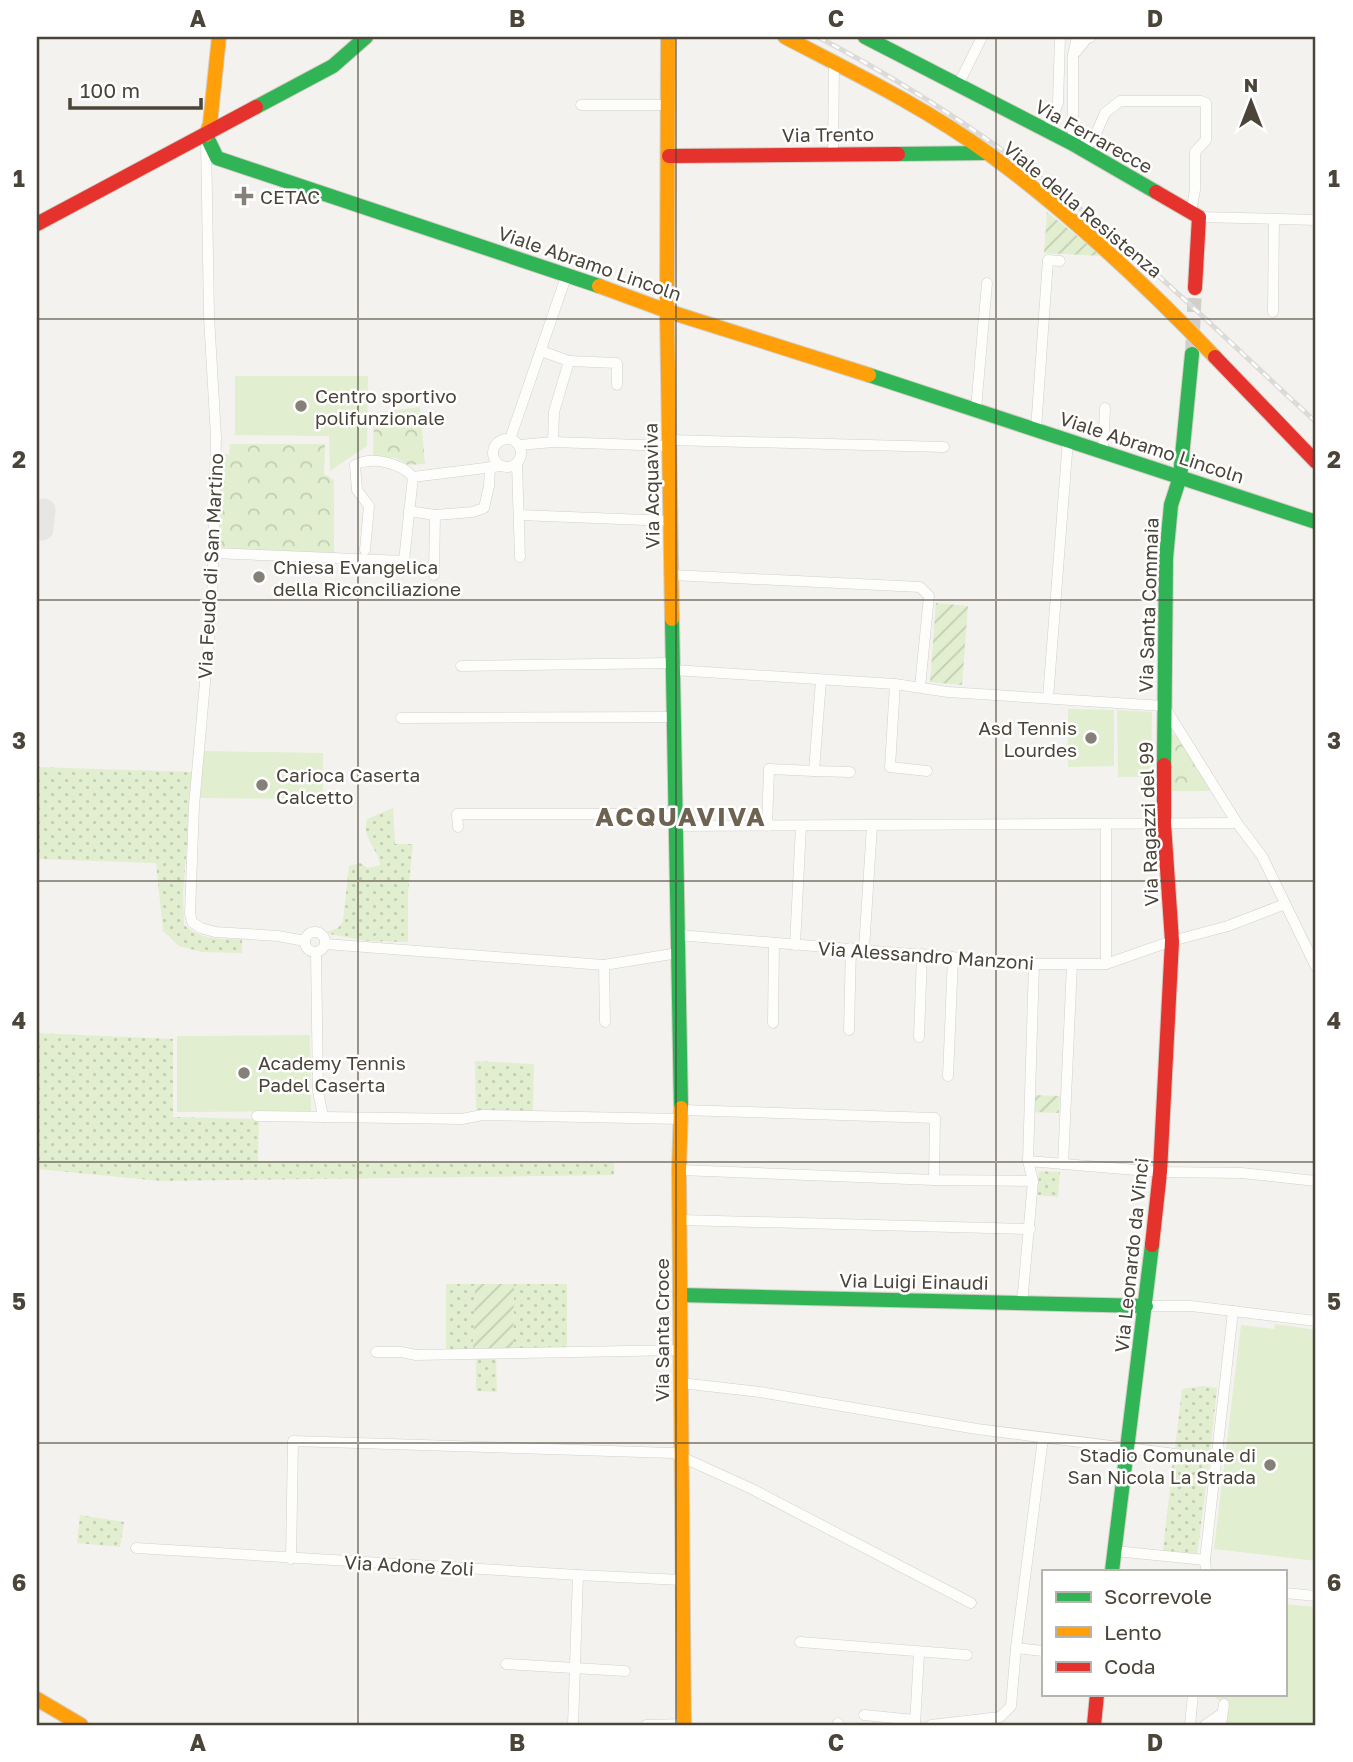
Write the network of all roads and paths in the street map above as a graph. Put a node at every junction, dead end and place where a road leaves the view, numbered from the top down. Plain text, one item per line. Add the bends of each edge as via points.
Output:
1 (219, 37) edge
2 (668, 37) edge
3 (785, 37) edge
4 (865, 37) edge
5 (982, 37) edge
6 (1060, 37) edge
7 (1083, 37) edge
8 (363, 41) edge
9 (1060, 55) junction
10 (1073, 55) junction
11 (834, 63) junction
12 (958, 85) junction
13 (581, 105) dead end
14 (668, 105) junction
15 (1047, 131) junction
16 (206, 135) junction
17 (1079, 147) junction
18 (834, 153) junction
19 (988, 153) junction
20 (669, 156) junction
21 (1195, 215) junction
22 (1274, 219) junction
23 (1316, 220) edge
24 (37, 224) edge
25 (1060, 261) dead end
26 (568, 274) junction
27 (987, 283) dead end
28 (1195, 288) tunnel mouth
29 (667, 311) junction
30 (1273, 312) dead end
31 (541, 351) junction
32 (1192, 354) tunnel mouth
33 (569, 361) junction
34 (617, 384) dead end
35 (1105, 408) dead end
36 (976, 409) junction
37 (1036, 429) junction
38 (1068, 440) junction
39 (515, 442) junction
40 (553, 443) junction
41 (670, 443) junction
42 (944, 447) dead end
43 (1103, 451) junction
44 (1316, 462) edge
45 (517, 464) junction
46 (495, 467) junction
47 (1177, 471) junction
48 (413, 477) junction
49 (409, 511) junction
50 (435, 515) junction
51 (519, 515) junction
52 (671, 521) junction
53 (1316, 522) edge
54 (365, 550) dead end
55 (213, 553) junction
56 (520, 557) dead end
57 (434, 575) dead end
58 (672, 575) junction
59 (461, 666) dead end
60 (673, 666) junction
61 (821, 680) junction
62 (895, 684) junction
63 (920, 687) junction
64 (1048, 698) junction
65 (1164, 706) junction
66 (674, 717) junction
67 (401, 718) dead end
68 (814, 771) junction
69 (927, 771) dead end
70 (850, 772) dead end
71 (676, 820) junction
72 (1237, 823) junction
73 (1107, 824) junction
74 (1164, 824) junction
75 (767, 825) junction
76 (801, 826) junction
77 (872, 826) junction
78 (458, 827) dead end
79 (1285, 905) junction
80 (678, 935) junction
81 (305, 941) junction
82 (1171, 941) junction
83 (774, 943) junction
84 (325, 944) junction
85 (795, 945) junction
86 (851, 948) junction
87 (864, 949) junction
88 (316, 952) junction
89 (678, 953) junction
90 (922, 954) junction
91 (953, 957) junction
92 (1034, 964) junction
93 (1106, 964) junction
94 (604, 965) junction
95 (1072, 965) junction
96 (1316, 967) edge
97 (605, 1022) dead end
98 (773, 1023) dead end
99 (849, 1030) dead end
100 (919, 1037) dead end
101 (948, 1076) dead end
102 (681, 1114) junction
103 (257, 1116) dead end
104 (323, 1117) junction
105 (1028, 1161) junction
106 (1063, 1164) junction
107 (679, 1170) junction
108 (1160, 1172) junction
109 (933, 1180) junction
110 (1032, 1181) junction
111 (1316, 1181) edge
112 (680, 1220) junction
113 (1030, 1228) junction
114 (680, 1296) junction
115 (1022, 1304) junction
116 (1146, 1306) junction
117 (1233, 1311) junction
118 (1316, 1321) edge
119 (681, 1350) junction
120 (376, 1352) dead end
121 (681, 1383) junction
122 (1043, 1438) junction
123 (1128, 1449) junction
124 (680, 1457) junction
125 (1215, 1459) junction
126 (136, 1548) dead end
127 (1115, 1550) junction
128 (291, 1559) junction
129 (1205, 1560) junction
130 (1112, 1570) edge
131 (1206, 1570) edge
132 (578, 1576) junction
133 (681, 1580) junction
134 (1286, 1593) edge
135 (1316, 1596) edge
136 (971, 1603) dead end
137 (800, 1642) dead end
138 (1016, 1648) junction
139 (1042, 1651) edge
140 (919, 1653) junction
141 (967, 1655) dead end
142 (506, 1664) dead end
143 (574, 1667) junction
144 (625, 1671) dead end
145 (1097, 1696) edge
146 (1193, 1696) edge
147 (37, 1699) edge
148 (1222, 1714) edge
149 (864, 1715) dead end
150 (915, 1722) edge
151 (81, 1725) edge
152 (573, 1725) edge
153 (646, 1725) edge
154 (684, 1725) edge
155 (931, 1725) edge
156 (1094, 1725) edge
157 (1190, 1725) edge
158 (1205, 1725) edge

1 - 16 street
2 - 14 street, Via Acquaviva
3 - 11 street, Viale della Resistenza
4 - 12 street, Via Ferrarecce
5 - 12 street
6 - 9 street
7 - 9 street
7 - 10 street
8 - 16 street via 332,66
9 - 10 street via 1067,51
9 - 15 street via 1058,103
10 - 17 street
11 - 18 street
11 - 19 street, Viale della Resistenza
12 - 15 street, Via Ferrarecce
13 - 14 street
14 - 20 street, Via Acquaviva
15 - 17 street, Via Ferrarecce
16 - 24 street
16 - 26 street, Viale Abramo Lincoln via 217,158
16 - 55 street, Via Feudo di San Martino via 216,437
17 - 21 street, Via Ferrarecce
17 - 21 street via 1094,136 1105,113 1120,101 1206,103 1206,140 1195,152
18 - 19 street, Via Trento
18 - 20 street, Via Trento
19 - 44 street, Viale della Resistenza via 1108,250
20 - 29 street, Via Acquaviva
21 - 22 street, Via Ferrarecce
21 - 28 street
22 - 23 street, Via Ferrarecce
22 - 30 street
25 - 37 street via 1048,260
26 - 29 street, Viale Abramo Lincoln
26 - 31 street
27 - 36 street
29 - 36 street, Viale Abramo Lincoln
29 - 41 street, Via Acquaviva
31 - 33 street
31 - 39 street
32 - 47 street, Via Santa Commaia
33 - 34 street via 617,363
33 - 40 street via 554,412
35 - 43 street
36 - 37 street, Viale Abramo Lincoln
37 - 38 street, Viale Abramo Lincoln
38 - 43 street, Viale Abramo Lincoln
38 - 64 street
39 - 40 street
39 - 45 street via 521,457
39 - 46 street via 498,443 493,451
40 - 41 street
41 - 42 street
41 - 52 street, Via Acquaviva
43 - 47 street, Viale Abramo Lincoln
45 - 46 street
45 - 51 street
46 - 48 street
46 - 50 street via 484,508
47 - 53 street, Viale Abramo Lincoln
47 - 65 street, Via Santa Commaia via 1166,558
48 - 49 street
48 - 54 street via 392,463 355,465 357,490 369,506
49 - 50 street
49 - 55 street via 404,561
50 - 57 street
51 - 52 street
51 - 56 street
52 - 58 street, Via Acquaviva
55 - 81 street, Via Feudo di San Martino via 194,806 192,922 215,932
58 - 60 street, Via Acquaviva
58 - 63 street via 920,587 929,596
59 - 60 street
60 - 61 street
60 - 66 street, Via Acquaviva
61 - 62 street
61 - 68 street
62 - 63 street
62 - 69 street via 890,767
63 - 64 street
64 - 65 street
65 - 72 street
65 - 74 street, Via Ragazzi del 99
66 - 67 street
66 - 71 street, Via Acquaviva
68 - 70 street
68 - 75 street via 769,769
71 - 75 street
71 - 78 street via 457,814
71 - 80 street, Via Acquaviva
72 - 74 street
72 - 79 street via 1262,856
73 - 74 street
73 - 77 street
73 - 93 street
74 - 82 street, Via Ragazzi del 99
75 - 76 street
76 - 77 street
76 - 85 street
77 - 87 street
79 - 82 street, Via Alessandro Manzoni
79 - 96 street
80 - 83 street, Via Alessandro Manzoni
80 - 89 street, Via Santa Croce
81 - 84 street via 317,932
81 - 88 street via 308,949
82 - 93 street, Via Alessandro Manzoni
82 - 108 street, Via Leonardo da Vinci
83 - 85 street, Via Alessandro Manzoni
83 - 98 street
84 - 88 street
84 - 94 street
85 - 86 street, Via Alessandro Manzoni
86 - 87 street, Via Alessandro Manzoni
86 - 99 street
87 - 90 street, Via Alessandro Manzoni
88 - 104 street via 318,1091
89 - 94 street
89 - 102 street, Via Santa Croce
90 - 91 street, Via Alessandro Manzoni
90 - 100 street
91 - 92 street, Via Alessandro Manzoni
91 - 101 street
92 - 95 street, Via Alessandro Manzoni
92 - 105 street
93 - 95 street, Via Alessandro Manzoni
94 - 97 street
95 - 106 street
102 - 104 street
102 - 107 street, Via Santa Croce
102 - 109 street via 935,1118
103 - 104 street
105 - 106 street
105 - 110 street
106 - 108 street
107 - 109 street
107 - 112 street, Via Santa Croce
108 - 111 street via 1242,1173
108 - 116 street, Via Leonardo da Vinci
109 - 110 street
110 - 113 street
112 - 113 street
112 - 114 street, Via Santa Croce
113 - 115 street
114 - 115 street, Via Luigi Einaudi
114 - 119 street, Via Santa Croce
115 - 116 street, Via Luigi Einaudi
116 - 117 street
116 - 123 street, Via Leonardo da Vinci
117 - 118 street
117 - 125 street
119 - 120 street
119 - 121 street, Via Santa Croce
121 - 122 street
121 - 124 street, Via Santa Croce
122 - 123 street
122 - 138 street
123 - 125 street
123 - 127 street, Via Leonardo da Vinci
124 - 128 street via 673,1453 293,1441
124 - 133 street, Via Santa Croce
124 - 136 street via 752,1489
125 - 129 street
126 - 128 street, Via Adone Zoli
127 - 129 street
127 - 130 street, Via Leonardo da Vinci
128 - 132 street, Via Adone Zoli
129 - 131 street
132 - 133 street, Via Adone Zoli
132 - 143 street
133 - 154 street, Via Santa Croce
134 - 135 street
137 - 140 street
138 - 139 street
138 - 155 street via 1007,1712 1000,1717
140 - 141 street
140 - 150 street
142 - 143 street
143 - 144 street
143 - 152 street
145 - 156 street
146 - 157 street
147 - 151 street
148 - 158 street
149 - 150 street
153 - 154 street

